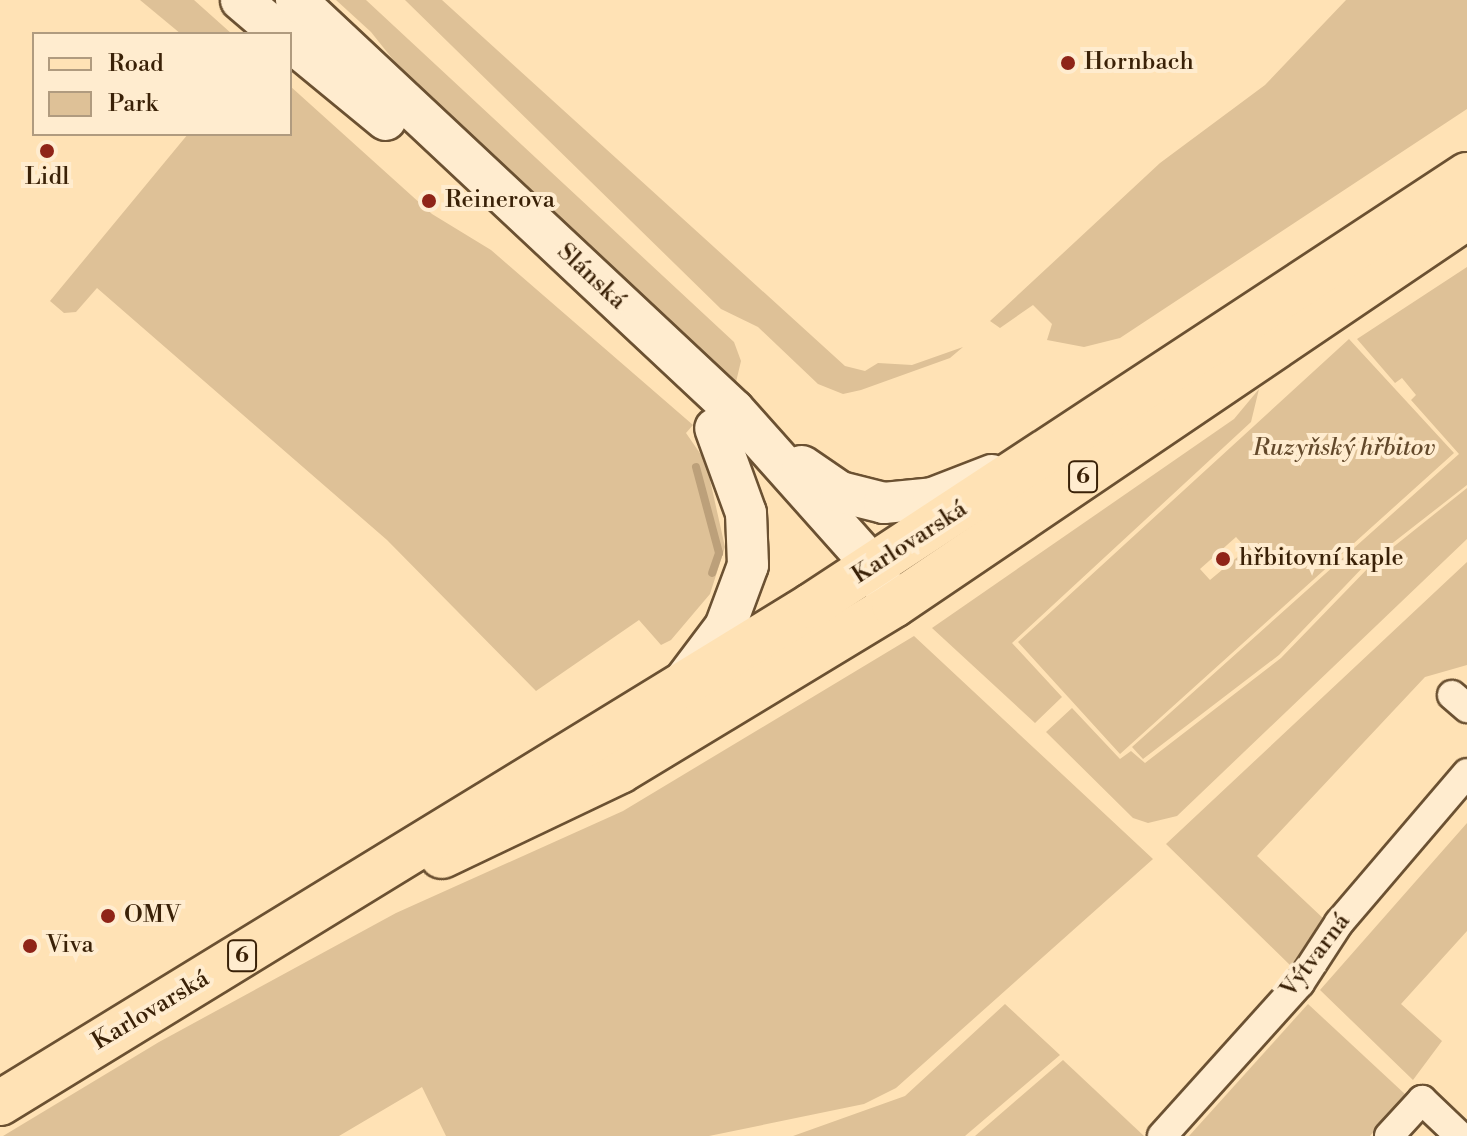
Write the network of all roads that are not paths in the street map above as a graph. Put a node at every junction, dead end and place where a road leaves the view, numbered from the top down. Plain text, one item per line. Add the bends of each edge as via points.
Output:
1 (241, 0) edge
2 (296, 0) edge
3 (279, 32) edge
4 (292, 43) edge
5 (1467, 175) edge
6 (1467, 217) edge
7 (724, 419) junction
8 (1049, 453) junction
9 (862, 573) junction
10 (894, 605) junction
11 (683, 682) junction
12 (1467, 773) edge
13 (343, 895) junction
14 (0, 1103) edge
15 (1162, 1136) edge
16 (1389, 1136) edge
17 (1460, 1136) edge

1 - 3 main road
2 - 7 main road, Slánská
4 - 7 main road, Slánská via 367,102
5 - 8 main road, Karlovarská / 6
6 - 10 main road, Karlovarská / 6
7 - 8 main road via 827,484 866,501 933,498
7 - 9 main road, Slánská
7 - 11 main road via 746,513 748,565 725,627
8 - 9 main road, Karlovarská / 6
9 - 10 main road, Slánská
9 - 11 main road, Karlovarská / 6
10 - 13 main road, Karlovarská / 6 via 560,803
11 - 13 main road, Karlovarská / 6
12 - 15 street, Výtvarná via 1339,923 1300,983
13 - 14 main road, Karlovarská / 6
16 - 17 street via 1422,1100

